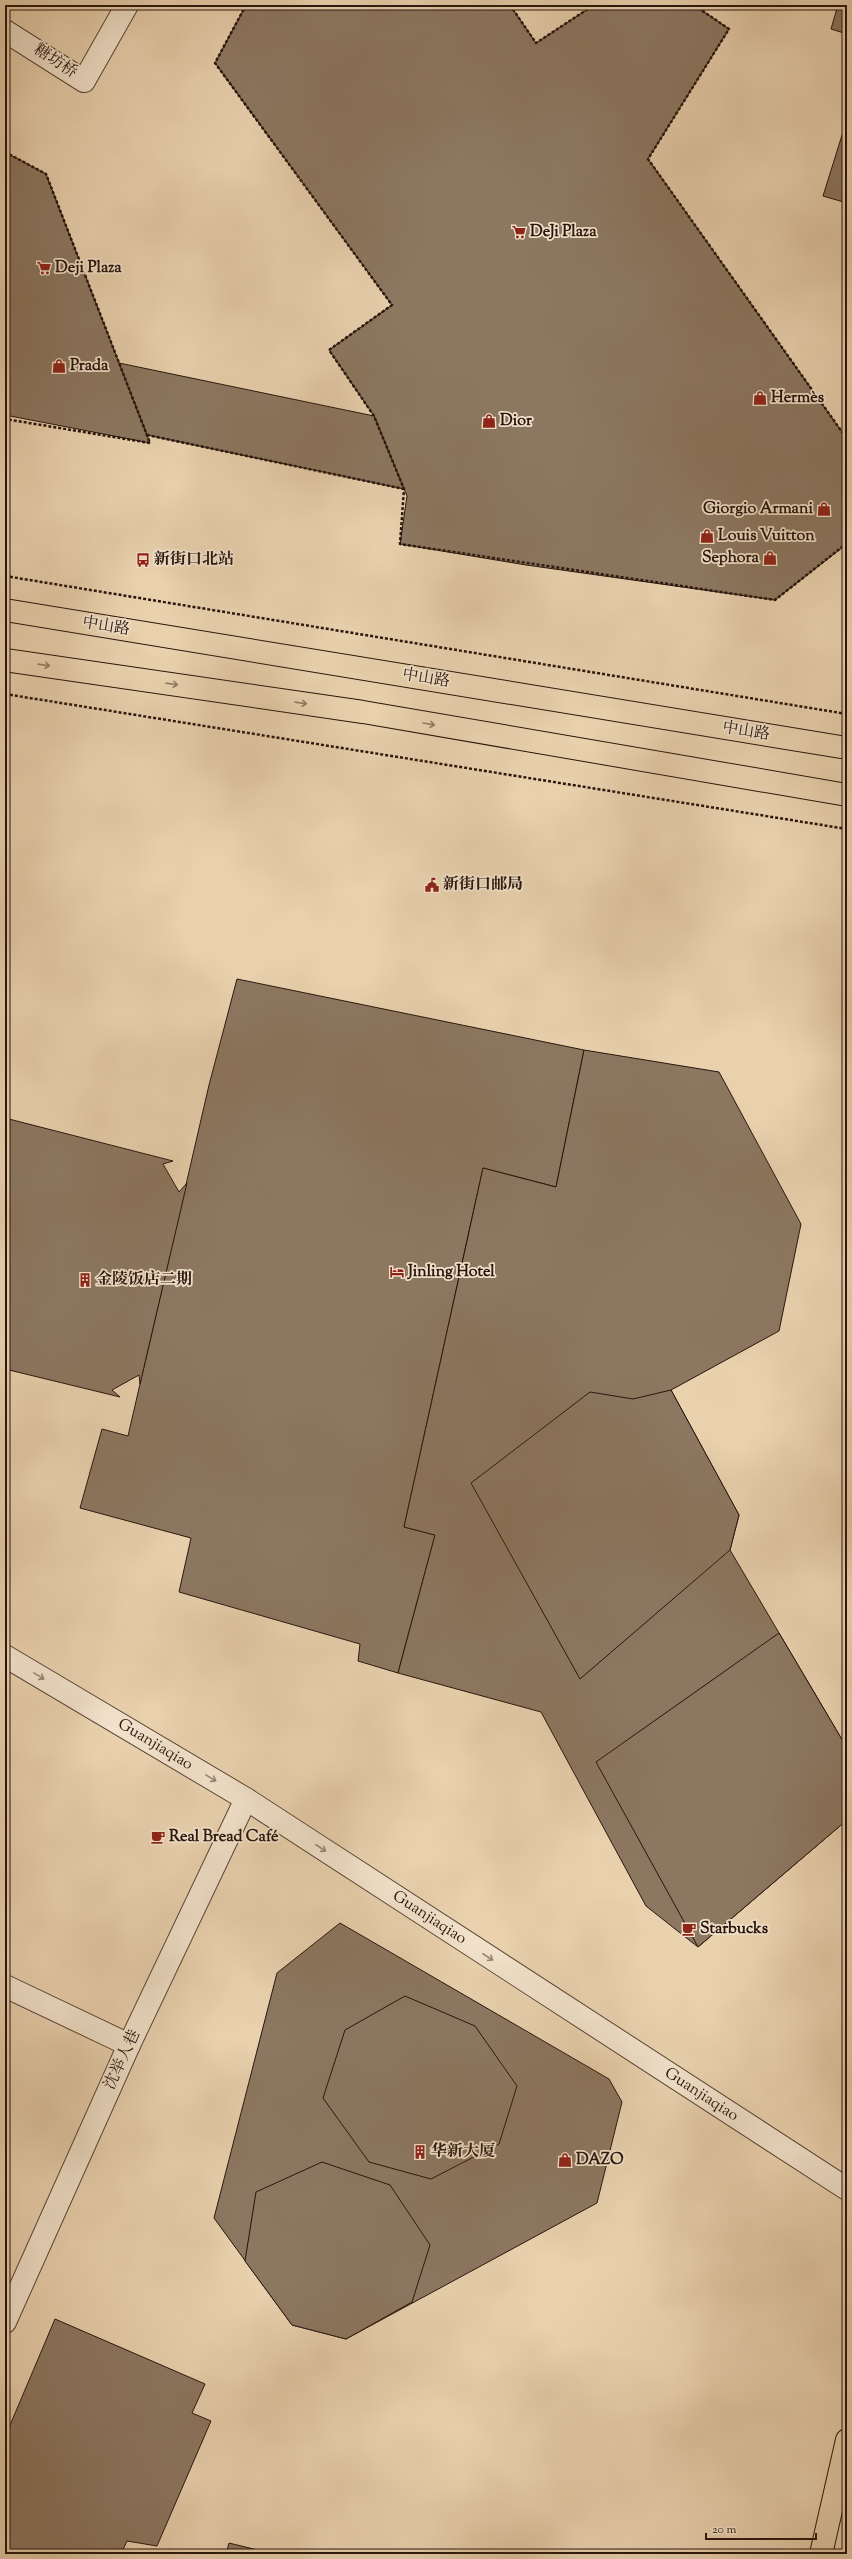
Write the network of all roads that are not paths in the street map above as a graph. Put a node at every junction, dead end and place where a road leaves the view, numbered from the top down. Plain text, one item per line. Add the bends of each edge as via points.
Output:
1 (127, 5) edge
2 (5, 31) edge
3 (5, 610) edge
4 (5, 660) edge
5 (612, 710) joint
6 (847, 748) edge
7 (847, 795) edge
8 (5, 1656) edge
9 (246, 1799) junction
10 (5, 1986) edge
11 (129, 2045) junction
12 (847, 2190) edge
13 (5, 2322) edge
14 (847, 2440) edge
15 (821, 2554) edge

1 - 2 street, 糖坊桥 via 84,81
3 - 5 main road, 中山路
4 -> 7 main road via 363,712
5 - 6 street
8 -> 9 street, Guanjiaqiao
9 - 11 street, 沈举人巷
9 -> 12 street, Guanjiaqiao
10 - 11 street
11 - 13 street, 沈举人巷
14 - 15 main road

